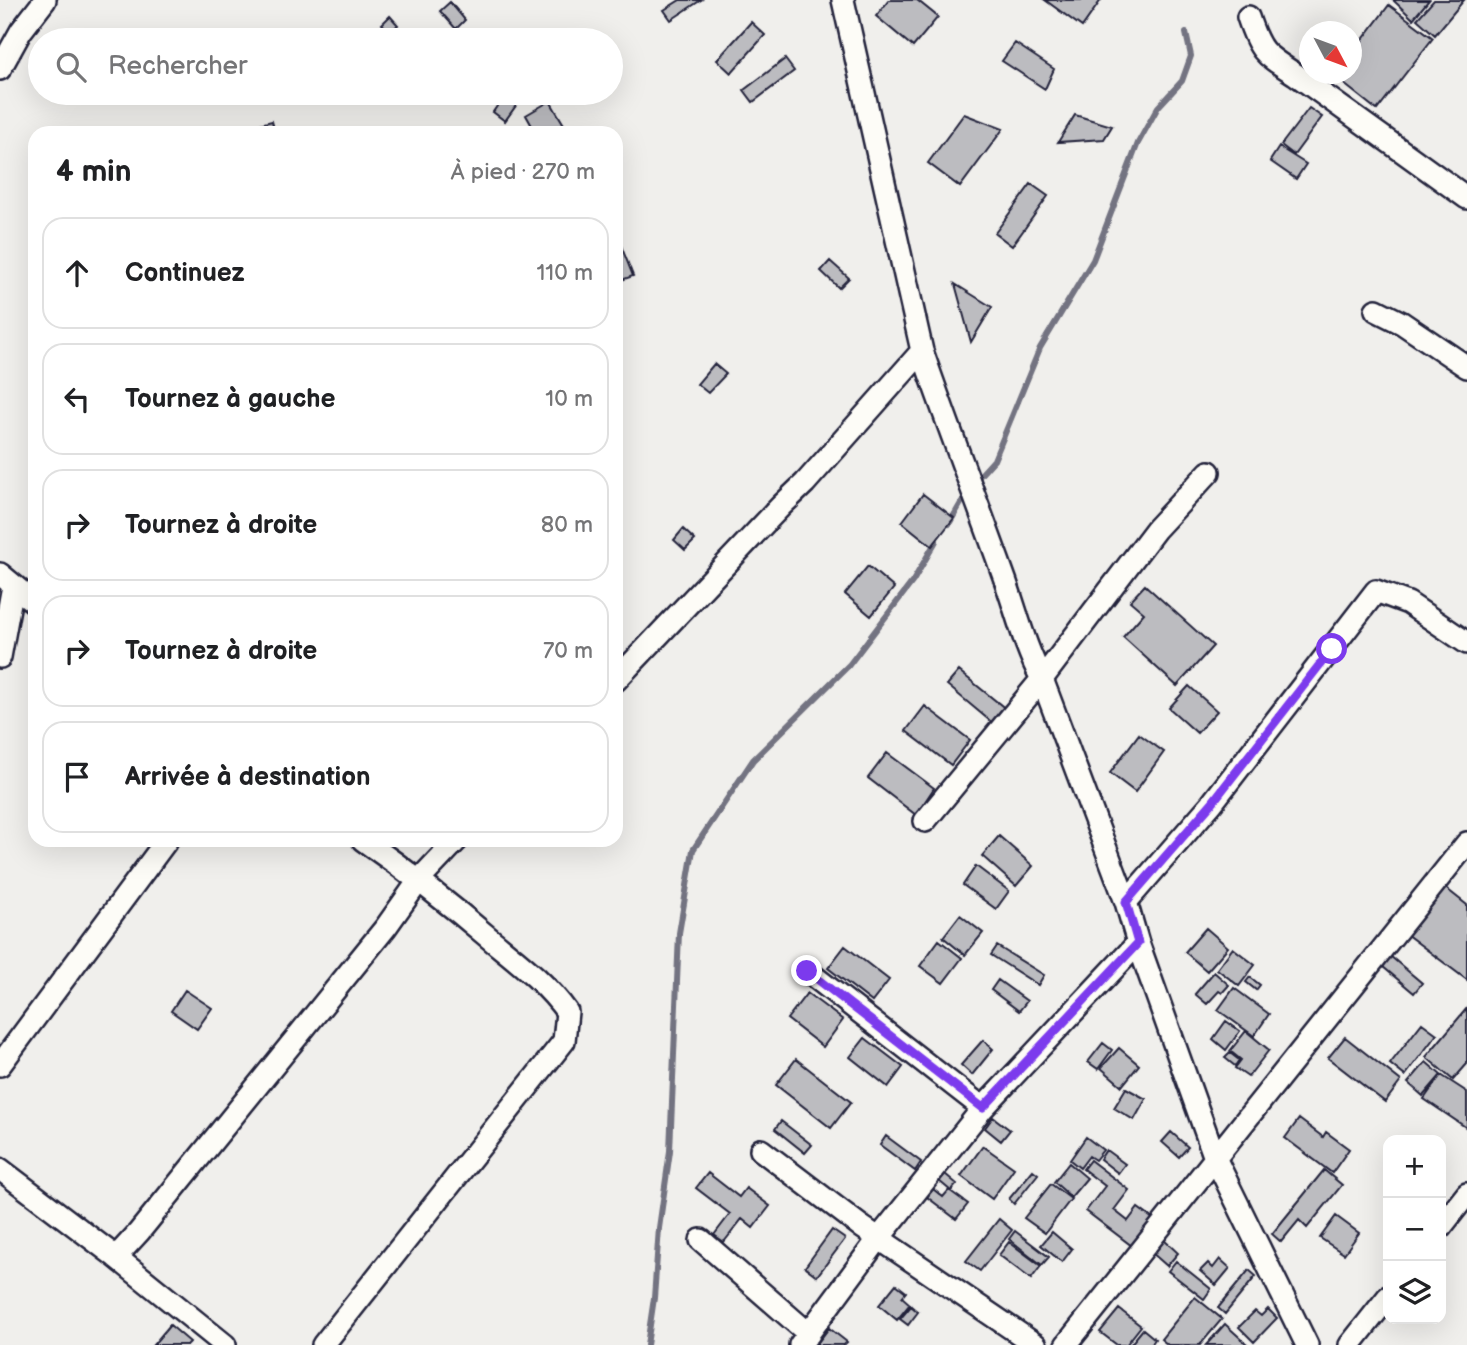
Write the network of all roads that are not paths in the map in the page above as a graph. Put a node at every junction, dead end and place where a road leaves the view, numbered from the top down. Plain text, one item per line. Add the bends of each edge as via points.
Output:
1 (45, 0) edge
2 (843, 0) edge
3 (1248, 17) dead end
4 (0, 69) edge
5 (1467, 198) edge
6 (1377, 310) dead end
7 (922, 351) junction
8 (1467, 366) edge
9 (1209, 472) dead end
10 (6, 580) edge
11 (28, 597) edge
12 (1467, 643) edge
13 (0, 657) edge
14 (623, 673) edge
15 (1042, 680) junction
16 (925, 821) dead end
17 (1467, 843) edge
18 (162, 847) edge
19 (373, 847) edge
20 (450, 847) edge
21 (420, 879) junction
22 (1126, 902) junction
23 (1138, 943) junction
24 (807, 971) dead end
25 (0, 1065) edge
26 (983, 1108) junction
27 (761, 1150) dead end
28 (1215, 1158) junction
29 (0, 1169) edge
30 (1467, 1194) edge
31 (1446, 1221) edge
32 (879, 1238) junction
33 (701, 1240) dead end
34 (116, 1257) junction
35 (1383, 1303) edge
36 (805, 1339) edge
37 (225, 1345) edge
38 (323, 1345) edge
39 (1035, 1345) edge
40 (1066, 1345) edge
41 (1307, 1345) edge
42 (1350, 1345) edge

1 - 4 street
2 - 7 street
3 - 5 street via 1266,55
6 - 8 street
7 - 14 street via 805,483
7 - 15 street
9 - 15 street via 1156,529
10 - 11 street
10 - 13 street
12 - 22 street via 1408,603 1376,591 1212,803
15 - 16 street
15 - 22 street
17 - 28 street
18 - 25 street
19 - 21 street
20 - 21 street
21 - 34 street
21 - 38 street via 550,989 568,1012 564,1041
22 - 23 street
23 - 26 street
23 - 28 street
24 - 26 street
26 - 32 street
27 - 32 street
28 - 40 street
28 - 41 street
29 - 34 street
30 - 31 street
32 - 36 street
32 - 39 street
33 - 36 street
34 - 37 street
35 - 42 street

